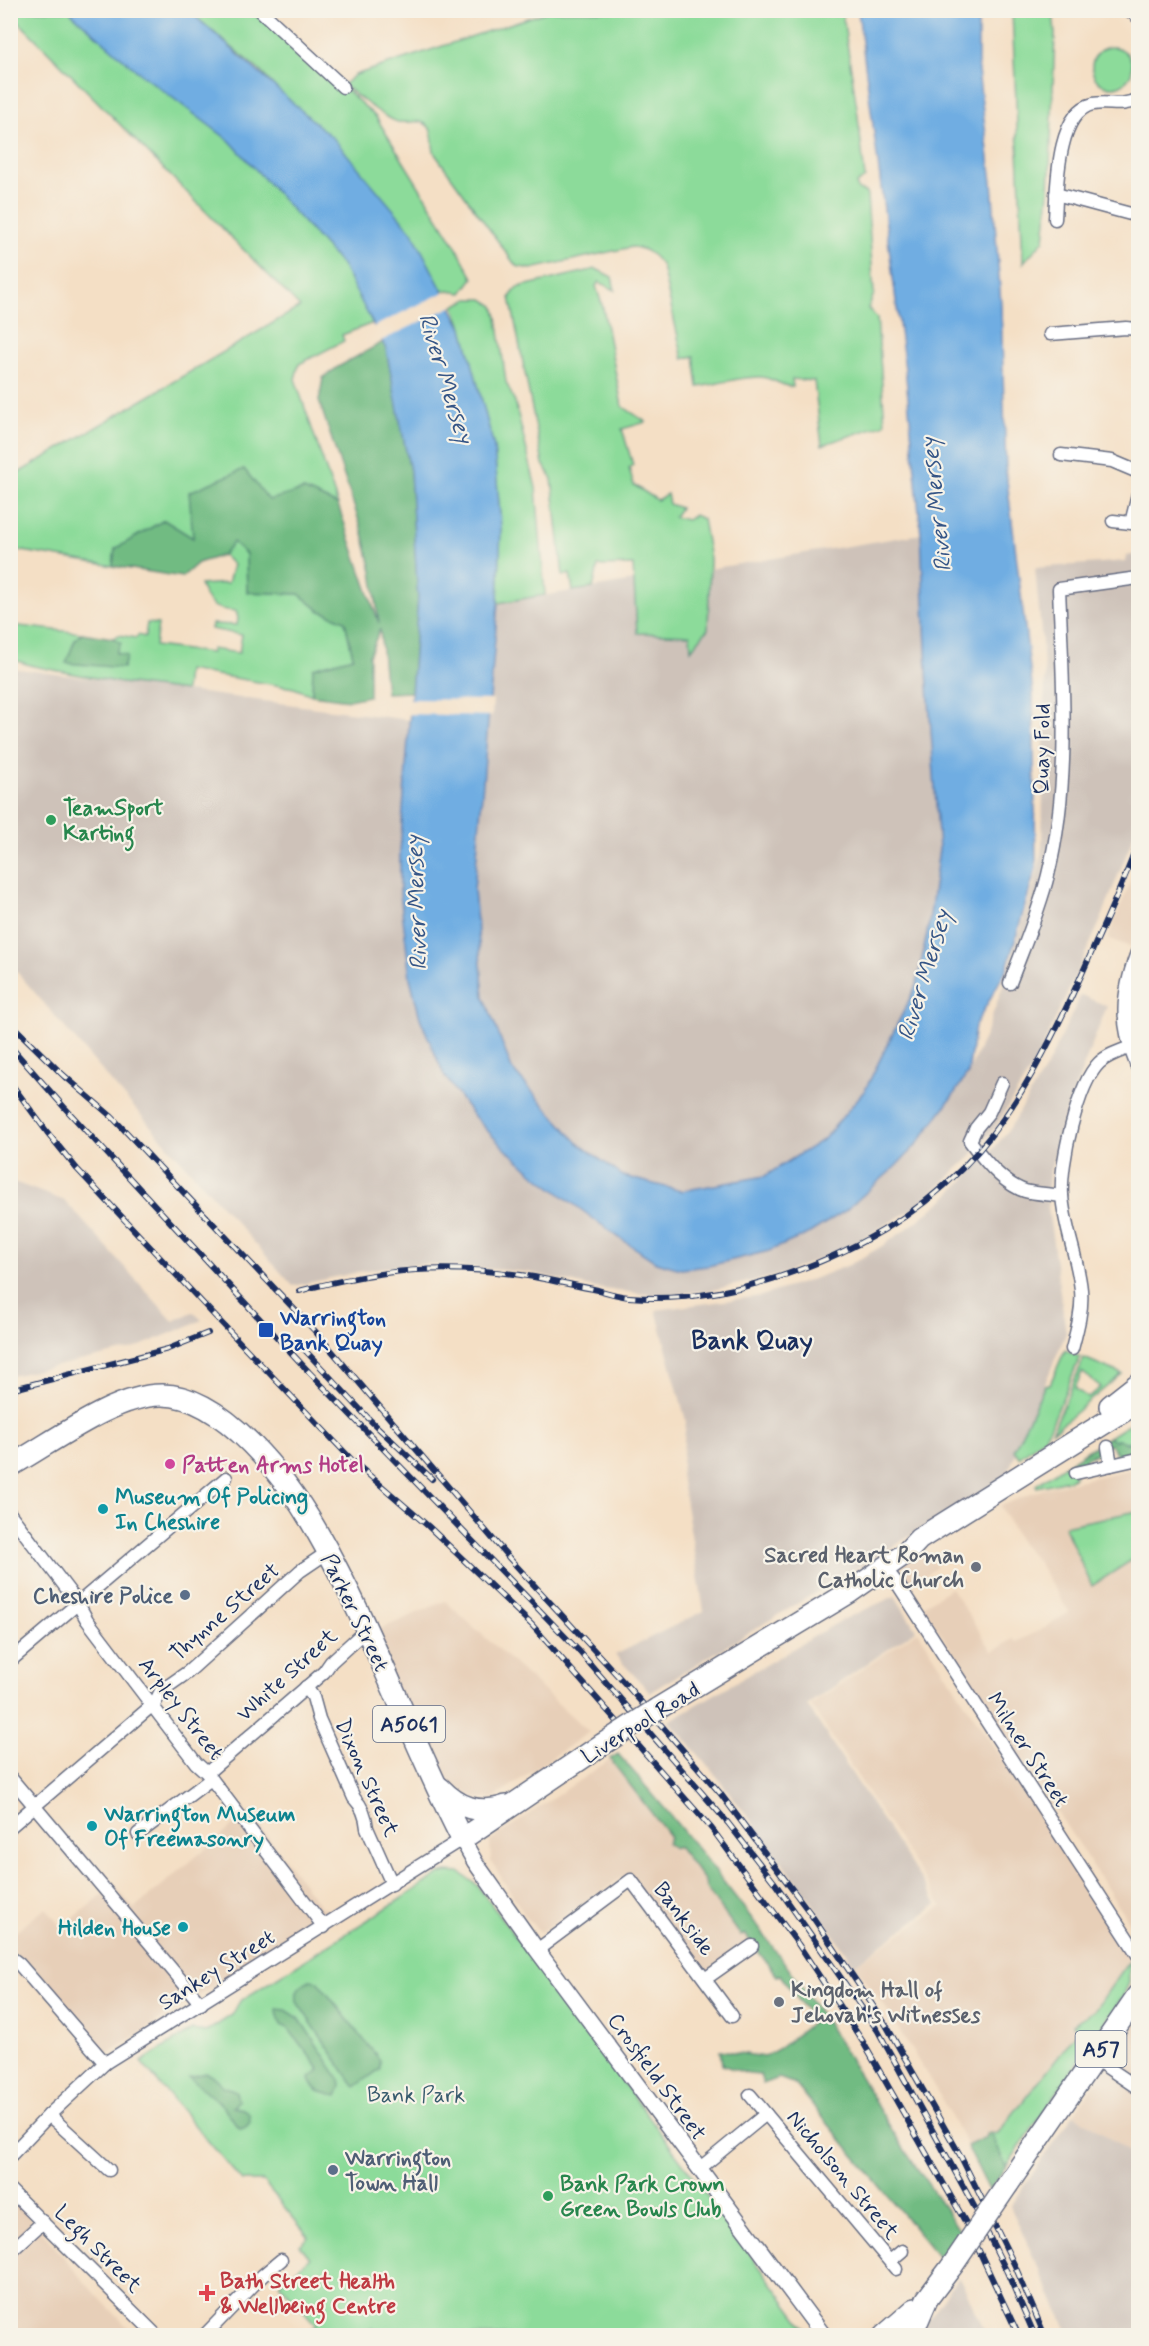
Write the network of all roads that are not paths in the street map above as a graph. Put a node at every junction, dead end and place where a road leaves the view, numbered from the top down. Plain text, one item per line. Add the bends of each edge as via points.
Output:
1 (260, 10) edge
2 (1129, 10) edge
3 (1138, 16) edge
4 (343, 87) dead end
5 (1138, 99) edge
6 (1056, 194) junction
7 (1138, 216) edge
8 (1055, 219) dead end
9 (1138, 329) edge
10 (1050, 334) dead end
11 (1062, 455) dead end
12 (1138, 472) edge
13 (1138, 495) edge
14 (1113, 521) dead end
15 (1138, 578) edge
16 (1138, 954) edge
17 (1010, 983) dead end
18 (1131, 1047) junction
19 (1138, 1065) edge
20 (1002, 1083) dead end
21 (1062, 1196) junction
22 (1072, 1349) dead end
23 (1138, 1384) edge
24 (1138, 1402) edge
25 (1108, 1447) dead end
26 (1051, 1458) junction
27 (1138, 1459) edge
28 (1111, 1465) junction
29 (10, 1466) edge
30 (1076, 1473) dead end
31 (226, 1478) dead end
32 (10, 1514) edge
33 (919, 1539) junction
34 (328, 1552) junction
35 (884, 1567) junction
36 (77, 1602) junction
37 (822, 1608) junction
38 (366, 1630) junction
39 (10, 1661) edge
40 (306, 1687) junction
41 (152, 1706) junction
42 (209, 1776) junction
43 (10, 1777) edge
44 (436, 1783) junction
45 (519, 1801) junction
46 (35, 1806) junction
47 (10, 1827) edge
48 (138, 1834) dead end
49 (462, 1839) junction
50 (392, 1884) junction
51 (324, 1927) junction
52 (752, 1946) dead end
53 (537, 1950) junction
54 (1138, 1955) edge
55 (11, 1959) edge
56 (705, 1979) junction
57 (1138, 1995) edge
58 (201, 2004) junction
59 (732, 2016) dead end
60 (1095, 2059) junction
61 (105, 2063) junction
62 (1138, 2088) edge
63 (750, 2095) dead end
64 (766, 2114) junction
65 (49, 2115) junction
66 (10, 2156) edge
67 (699, 2169) junction
68 (109, 2170) dead end
69 (10, 2190) edge
70 (43, 2222) junction
71 (902, 2251) dead end
72 (10, 2252) edge
73 (277, 2267) dead end
74 (927, 2299) junction
75 (158, 2336) edge
76 (204, 2336) edge
77 (824, 2336) edge
78 (884, 2336) edge
79 (906, 2336) edge

1 - 4 street
2 - 3 street
5 - 6 street via 1129,104 1092,104 1078,113 1066,132
6 - 7 street
6 - 8 street
9 - 10 street
11 - 12 street via 1112,461
13 - 14 street via 1131,523
15 - 17 street, Quay Fold via 1059,589 1063,688 1060,810 1048,878
16 - 18 street via 1126,995
18 - 19 street
18 - 21 street via 1105,1058 1090,1074 1066,1149
20 - 21 street via 989,1113 970,1141 1009,1182 1025,1191
21 - 22 street via 1081,1290
23 - 26 highway
24 - 26 highway
25 - 28 street
26 - 33 highway, Liverpool Road
27 - 28 street
28 - 30 street
29 - 34 highway, Parker Street / A5061 via 100,1414 144,1397 171,1395 189,1399 231,1425 253,1446 289,1490
31 - 36 street
32 - 36 street, Arpley Street
33 - 35 highway, Liverpool Road
33 - 37 highway, Liverpool Road via 877,1559 850,1578
34 - 38 highway, Parker Street / A5061
34 - 41 street, Thynne Street via 300,1571 188,1672 161,1691
35 - 37 highway, Liverpool Road
35 - 54 street, Milner Street
36 - 39 street
36 - 41 street, Arpley Street
37 - 45 highway, Liverpool Road, bridge via 657,1709
38 - 40 street, White Street
38 - 44 highway, Parker Street / A5061
40 - 42 street, White Street
40 - 50 street, Dixon Street
41 - 42 street, Arpley Street
41 - 46 street, Thynne Street
42 - 48 street, White Street
42 - 51 street, Arpley Street
43 - 46 street
44 - 45 highway via 460,1805 480,1811
44 - 49 highway, Parker Street / A5061
45 - 49 highway, Liverpool Road
46 - 47 street, Thynne Street
46 - 58 street
49 - 50 street, Sankey Street
49 - 53 street, Crosfield Street
50 - 51 street, Sankey Street
51 - 58 street, Sankey Street
52 - 56 street
53 - 56 street, Bankside via 631,1880
53 - 67 street, Crosfield Street
55 - 61 street
56 - 59 street, Bankside
57 - 60 highway, A57
58 - 61 street, Sankey Street
60 - 62 street
60 - 74 highway, A57, bridge
61 - 65 street, Sankey Street
63 - 64 street, Nicholson Street
64 - 67 street, Nicholson Street
64 - 71 street, Nicholson Street via 893,2265
65 - 66 street, Sankey Street
65 - 68 street
67 - 77 street, Crosfield Street
69 - 70 street, Legh Street
70 - 72 street
70 - 75 street, Legh Street
73 - 76 street
74 - 78 highway, A57
74 - 79 highway, A57

